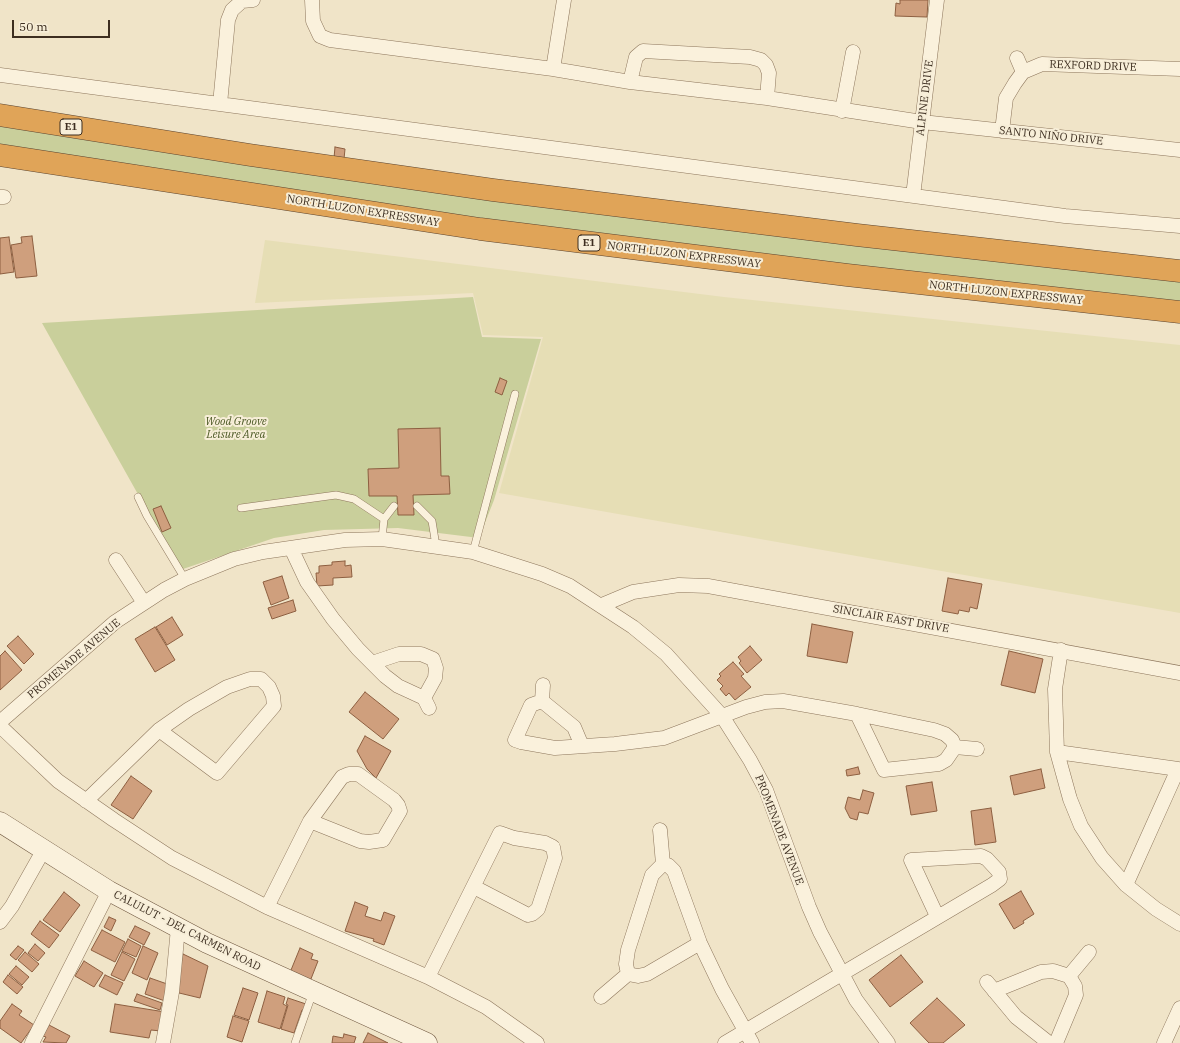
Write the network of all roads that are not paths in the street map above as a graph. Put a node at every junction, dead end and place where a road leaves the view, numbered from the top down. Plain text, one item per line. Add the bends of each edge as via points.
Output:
1 (253, 0) edge
2 (312, 0) edge
3 (564, 0) edge
4 (937, 0) edge
5 (853, 52) dead end
6 (1017, 58) dead end
7 (553, 69) junction
8 (1180, 69) edge
9 (1023, 72) junction
10 (0, 74) edge
11 (630, 82) junction
12 (767, 98) junction
13 (220, 104) junction
14 (842, 110) junction
15 (0, 115) edge
16 (922, 122) junction
17 (1002, 131) junction
18 (1180, 150) edge
19 (0, 155) edge
20 (913, 196) junction
21 (1180, 226) edge
22 (1180, 271) edge
23 (1180, 312) edge
24 (515, 394) dead end
25 (138, 497) dead end
26 (394, 506) dead end
27 (417, 506) dead end
28 (242, 508) dead end
29 (384, 519) junction
30 (382, 540) junction
31 (436, 546) junction
32 (291, 548) junction
33 (473, 552) junction
34 (116, 560) dead end
35 (185, 579) junction
36 (144, 603) junction
37 (602, 606) junction
38 (1061, 650) junction
39 (372, 663) junction
40 (1180, 673) edge
41 (543, 685) dead end
42 (542, 701) junction
43 (857, 714) junction
44 (722, 716) junction
45 (0, 722) edge
46 (0, 726) edge
47 (159, 730) junction
48 (582, 746) junction
49 (955, 747) junction
50 (977, 749) dead end
51 (1058, 752) junction
52 (86, 801) junction
53 (310, 821) junction
54 (0, 822) edge
55 (660, 830) dead end
56 (43, 851) junction
57 (663, 864) junction
58 (1126, 885) junction
59 (474, 887) junction
60 (109, 891) junction
61 (267, 907) junction
62 (937, 916) junction
63 (0, 922) edge
64 (1180, 924) edge
65 (178, 928) junction
66 (700, 944) junction
67 (1089, 952) dead end
68 (842, 973) junction
69 (628, 974) junction
70 (1069, 976) junction
71 (428, 977) junction
72 (313, 992) junction
73 (602, 997) dead end
74 (1180, 1008) edge
75 (748, 1037) edge
76 (404, 1038) edge
77 (32, 1043) edge
78 (163, 1043) edge
79 (295, 1043) edge
80 (427, 1043) edge
81 (537, 1043) edge
82 (725, 1043) edge
83 (888, 1043) edge
84 (1049, 1043) edge
85 (1056, 1043) edge
86 (1164, 1043) edge

1 - 13 street via 242,1 232,10 228,20
2 - 7 street, SANTO NIÑO DRIVE via 313,21 320,36 330,40
3 - 7 street
4 - 16 street, ALPINE DRIVE
5 - 14 street
6 - 9 street
7 - 11 street, SANTO NIÑO DRIVE
8 - 9 street, REXFORD DRIVE via 1042,64
9 - 17 street via 1006,98
10 - 13 street
11 - 12 street, SANTO NIÑO DRIVE
11 - 12 street via 636,57 643,51 750,57 761,60 766,65 769,73
12 - 14 street, SANTO NIÑO DRIVE
13 - 20 street
14 - 16 street, SANTO NIÑO DRIVE
15 - 22 highway, E1 via 479,188 849,234
16 - 17 street, SANTO NIÑO DRIVE
16 - 20 street, ALPINE DRIVE
17 - 18 street, SANTO NIÑO DRIVE
19 - 23 highway, NORTH LUZON EXPRESSWAY / E1 via 480,229 847,275
20 - 21 street via 1065,216
24 - 33 lane
25 - 35 lane
26 - 29 lane
27 - 31 lane via 432,521
28 - 29 lane via 336,496 354,499
29 - 30 lane
30 - 31 street, PROMENADE AVENUE
30 - 32 street, PROMENADE AVENUE via 345,540
31 - 33 street, PROMENADE AVENUE
32 - 35 street, PROMENADE AVENUE via 234,559
32 - 39 street via 307,582 333,619
33 - 37 street, PROMENADE AVENUE via 542,574 570,586
34 - 36 street
35 - 36 street, PROMENADE AVENUE
36 - 45 street, PROMENADE AVENUE via 93,640
37 - 38 street, SINCLAIR EAST DRIVE via 633,592 679,585 708,586
37 - 44 street, PROMENADE AVENUE via 666,654
38 - 40 street, SINCLAIR EAST DRIVE
38 - 51 street via 1055,689
39 - 39 street via 399,654 437,655 427,703 398,686
41 - 42 street
42 - 48 street via 574,727
42 - 48 street via 531,705 516,740 555,748
43 - 44 street via 783,701 765,702
43 - 49 street via 934,730 945,734
43 - 49 street via 884,770 939,764 946,760
44 - 48 street via 664,738
44 - 68 street, PROMENADE AVENUE via 766,790 808,907
46 - 52 street via 58,780
47 - 47 street via 227,687 250,680 261,680 274,696 274,706 217,773
47 - 52 street
49 - 50 street
51 - 58 street via 1070,799 1082,826 1102,858
51 - 58 street via 1178,769
52 - 61 street via 172,858
53 - 53 street via 342,777 349,774 358,774 394,800 400,811 383,840 369,842 360,841
53 - 61 street
54 - 56 main road, CALULUT - DEL CARMEN ROAD
55 - 57 street
56 - 60 main road, CALULUT - DEL CARMEN ROAD
56 - 63 street
57 - 66 street via 674,871
57 - 69 street via 652,875 649,883 628,950
58 - 64 street
59 - 59 street via 500,833 553,847 555,858 538,908 532,914
59 - 71 street
60 - 65 main road, CALULUT - DEL CARMEN ROAD
60 - 77 street
61 - 71 street
62 - 62 street via 911,860 981,856 999,872 1000,879 992,885
62 - 68 street
65 - 72 main road, CALULUT - DEL CARMEN ROAD
65 - 78 street via 172,992
66 - 69 street via 647,974
66 - 75 street
67 - 70 street
68 - 75 street
68 - 83 street, PROMENADE AVENUE via 856,1000
69 - 73 street
70 - 84 street via 1053,971 1040,972 990,986 1016,1017
70 - 85 street via 1075,986 1076,995
71 - 81 street via 486,1007
72 - 76 main road, CALULUT - DEL CARMEN ROAD
72 - 79 lane
74 - 86 street
75 - 82 street
76 - 80 main road, CALULUT - DEL CARMEN ROAD

